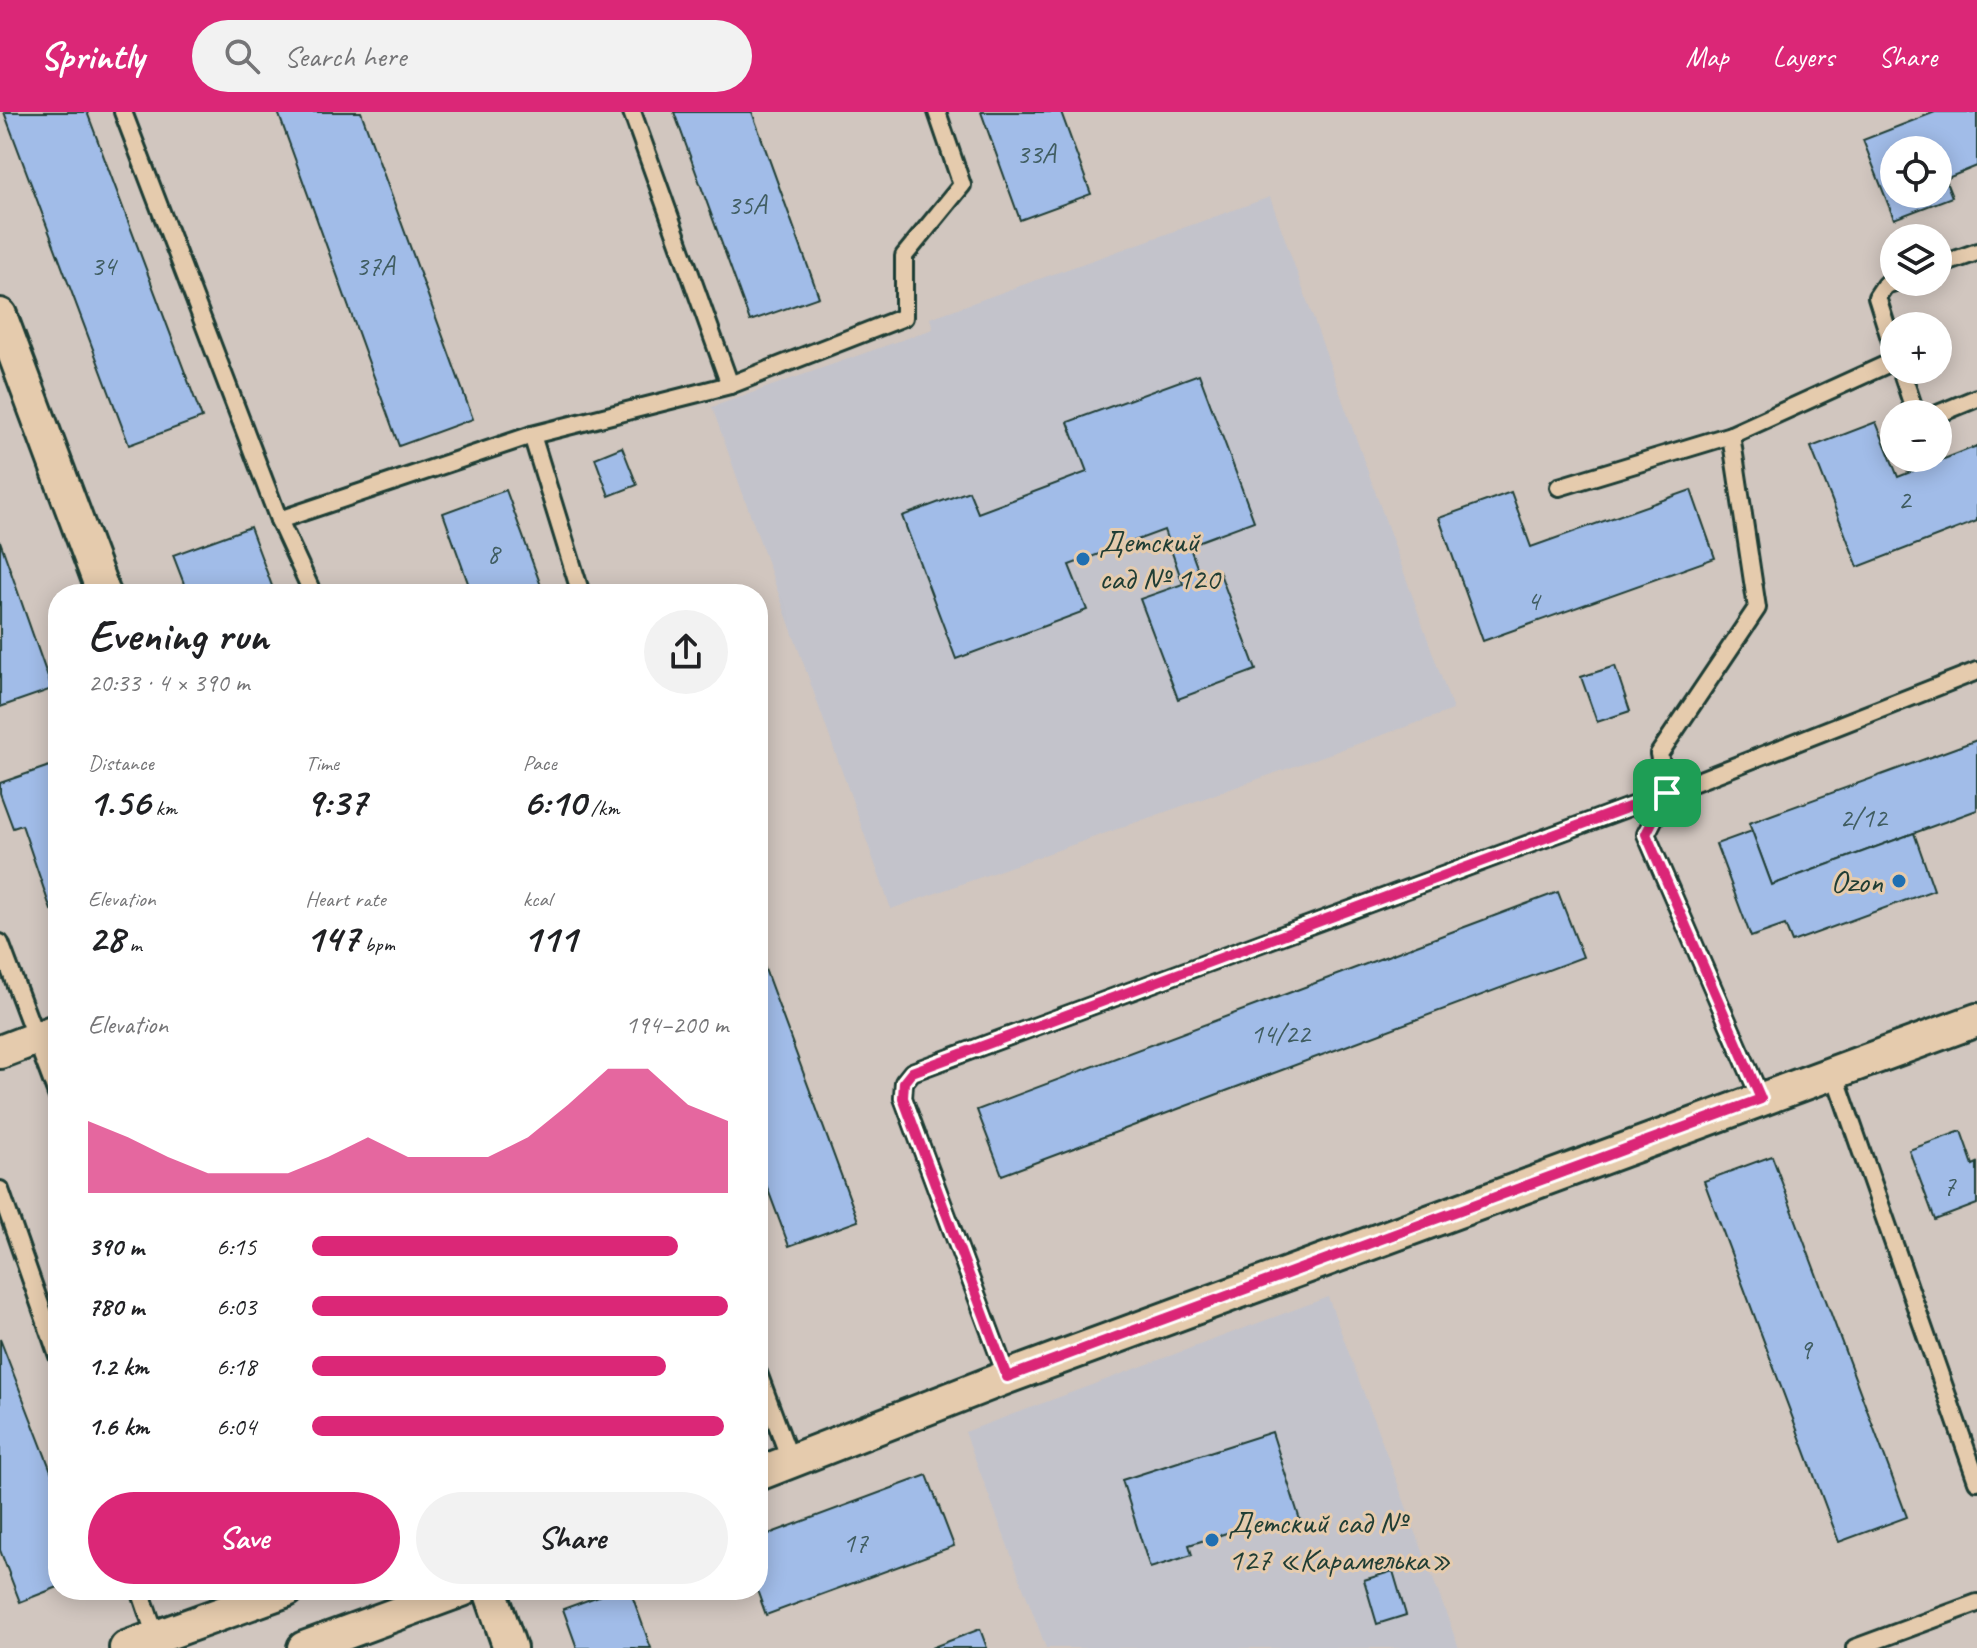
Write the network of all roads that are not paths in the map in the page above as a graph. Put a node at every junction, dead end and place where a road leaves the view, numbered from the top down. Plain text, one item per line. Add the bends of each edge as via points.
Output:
1 (123, 112) edge
2 (632, 112) edge
3 (937, 112) edge
4 (1977, 252) edge
5 (1952, 261) edge
6 (1880, 292) edge
7 (1882, 312) edge
8 (0, 315) edge
9 (1880, 367) edge
10 (730, 385) junction
11 (1977, 398) edge
12 (1952, 408) edge
13 (532, 435) junction
14 (1731, 435) junction
15 (1559, 487) dead end
16 (279, 520) junction
17 (100, 584) edge
18 (308, 584) edge
19 (578, 584) edge
20 (1977, 671) edge
21 (1667, 793) junction
22 (0, 943) edge
23 (1977, 1020) edge
24 (46, 1034) edge
25 (0, 1052) edge
26 (1834, 1073) junction
27 (1761, 1099) junction
28 (0, 1190) edge
29 (48, 1327) edge
30 (1007, 1377) junction
31 (768, 1400) edge
32 (791, 1462) junction
33 (768, 1470) edge
34 (1977, 1481) edge
35 (143, 1600) edge
36 (259, 1600) edge
37 (435, 1600) edge
38 (493, 1600) edge
39 (1977, 1603) edge
40 (156, 1637) junction
41 (126, 1648) edge
42 (304, 1648) edge
43 (510, 1648) edge
44 (1855, 1648) edge

1 - 16 lane
2 - 10 lane
3 - 10 lane via 962,185 904,256 904,317
4 - 5 lane
6 - 7 lane
8 - 17 street
9 - 14 lane
10 - 13 lane
11 - 12 lane
13 - 16 lane
13 - 19 lane
14 - 15 lane
14 - 21 lane via 1757,608 1659,754
16 - 18 lane
20 - 21 lane
21 - 27 lane via 1646,834
21 - 30 lane via 912,1072 904,1082 903,1098
22 - 24 lane
23 - 26 street
24 - 25 street
26 - 27 street
26 - 34 lane
27 - 30 street
28 - 29 lane
30 - 32 street
31 - 32 lane
32 - 33 street
35 - 40 lane
36 - 40 street
37 - 42 street
38 - 43 street
39 - 44 lane
40 - 41 street

